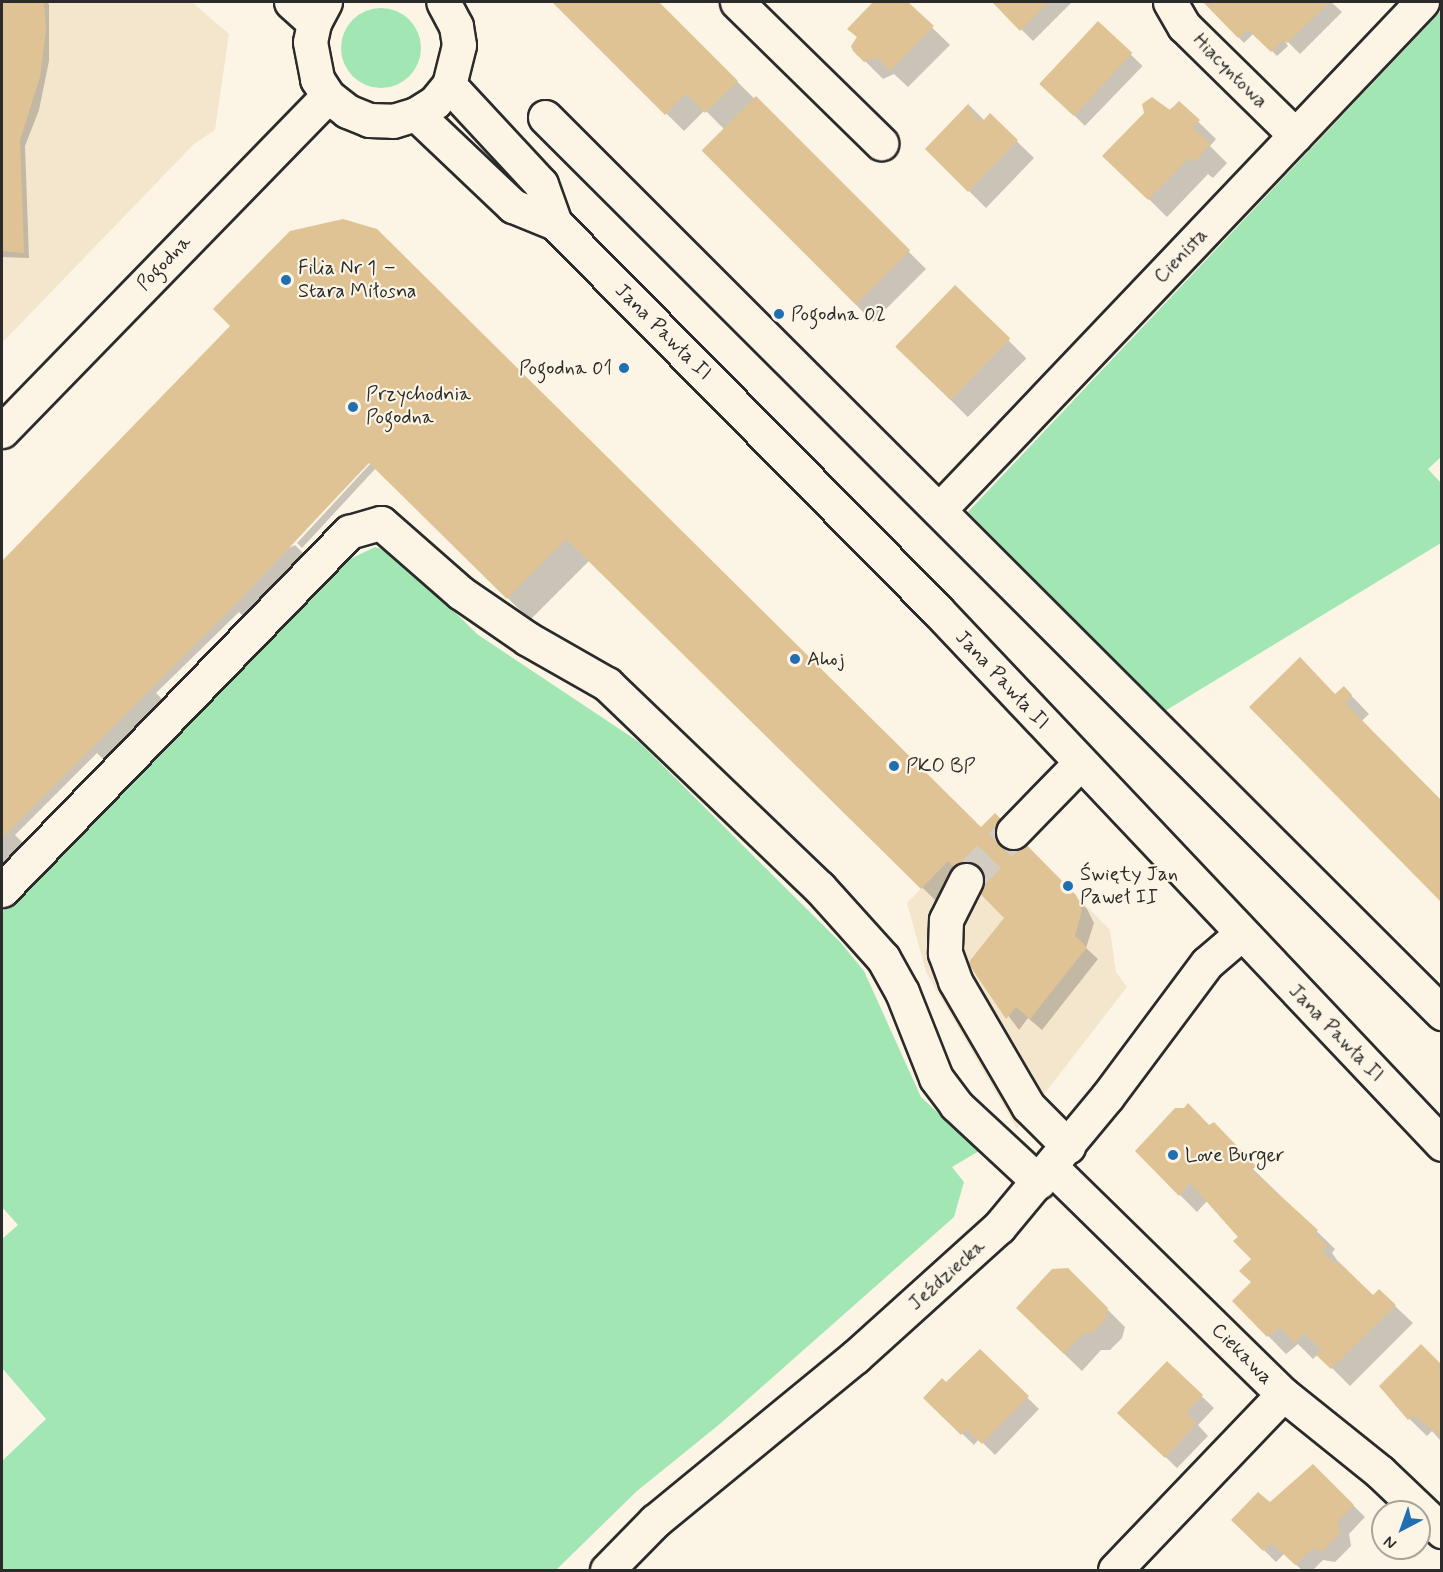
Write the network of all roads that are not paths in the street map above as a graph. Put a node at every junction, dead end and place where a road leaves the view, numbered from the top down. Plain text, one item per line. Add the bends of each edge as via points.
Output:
1 (443, 2) edge
2 (737, 2) edge
3 (1170, 2) edge
4 (1422, 2) edge
5 (310, 9) edge
6 (449, 85) junction
7 (328, 96) junction
8 (416, 114) junction
9 (545, 117) dead end
10 (1295, 135) junction
11 (881, 143) dead end
12 (555, 223) junction
13 (2, 431) edge
14 (939, 510) junction
15 (1080, 763) junction
16 (1013, 832) tunnel mouth
17 (966, 880) tunnel mouth
18 (2, 890) edge
19 (1241, 934) junction
20 (1442, 1013) edge
21 (1442, 1144) edge
22 (1053, 1165) junction
23 (1283, 1394) junction
24 (1442, 1531) edge
25 (607, 1570) edge
26 (1115, 1570) edge

1 - 6 street via 456,26 459,45
2 - 11 street
3 - 10 street, Hiacyntowa via 1184,26
4 - 10 street, Cienista
5 - 7 street via 311,61
6 - 8 street via 435,102
6 - 12 street, Jana Pawła II via 540,184
7 - 8 street via 346,111 369,120 393,121
7 - 13 street, Pogodna
8 - 12 street, Jana Pawła II via 513,206
9 - 14 street
10 - 14 street, Cienista
12 - 15 street, Jana Pawła II via 937,610
14 - 20 street
15 - 16 street
15 - 19 street, Jana Pawła II
17 - 22 street via 946,920 945,953 955,981 1028,1107
18 - 22 street via 349,532 381,523 461,593 528,639 608,684 819,887 884,958 936,1077 956,1105
19 - 21 street, Jana Pawła II
19 - 22 street, Jeździecka via 1207,963
22 - 23 street, Ciekawa
22 - 25 street, Jeździecka via 965,1259 855,1357 655,1521
23 - 24 street, Ciekawa via 1380,1472
23 - 26 street

